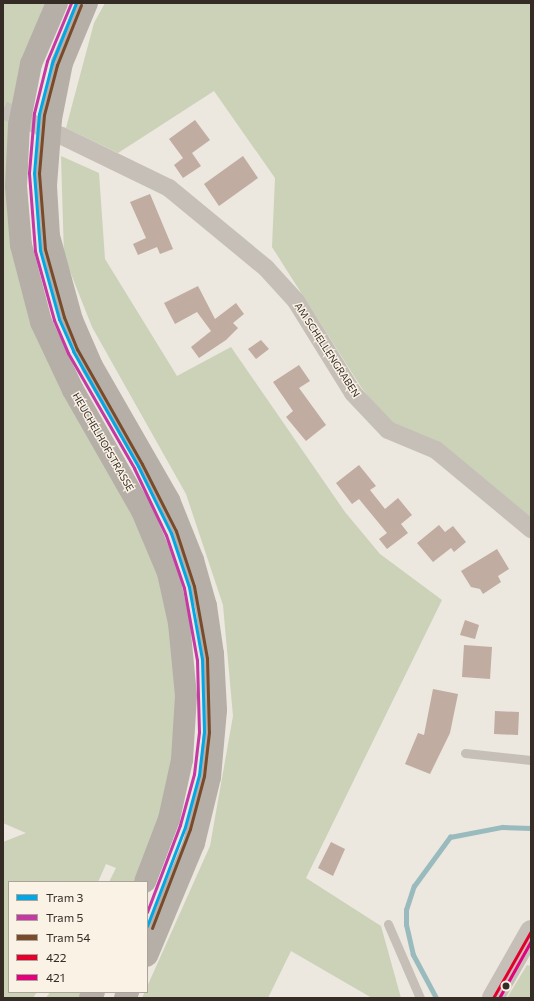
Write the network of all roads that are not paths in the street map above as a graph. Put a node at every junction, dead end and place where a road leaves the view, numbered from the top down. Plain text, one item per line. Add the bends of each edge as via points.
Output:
1 (57, 3) edge
2 (87, 3) edge
3 (62, 136) tunnel mouth
4 (531, 528) edge
5 (465, 753) dead end
6 (531, 760) edge
7 (145, 881) edge
8 (388, 924) dead end
9 (531, 931) edge
10 (148, 954) edge
11 (420, 998) edge
12 (493, 998) edge

1 - 7 main road, HEUCHELHOFSTRASSE via 31,64 19,125 16,186 21,245 41,322 73,390 142,511 168,573 179,623 186,696 182,760 169,819
2 - 10 main road via 62,63 50,119 46,186 49,236 72,320 92,366 169,500 193,560 206,606 213,662 216,710 210,777 194,843
3 - 4 street, AM SCHELLENGRABEN via 169,188 266,268 296,301 353,393 388,430 436,450
5 - 6 lane
8 - 11 lane
9 - 12 street

